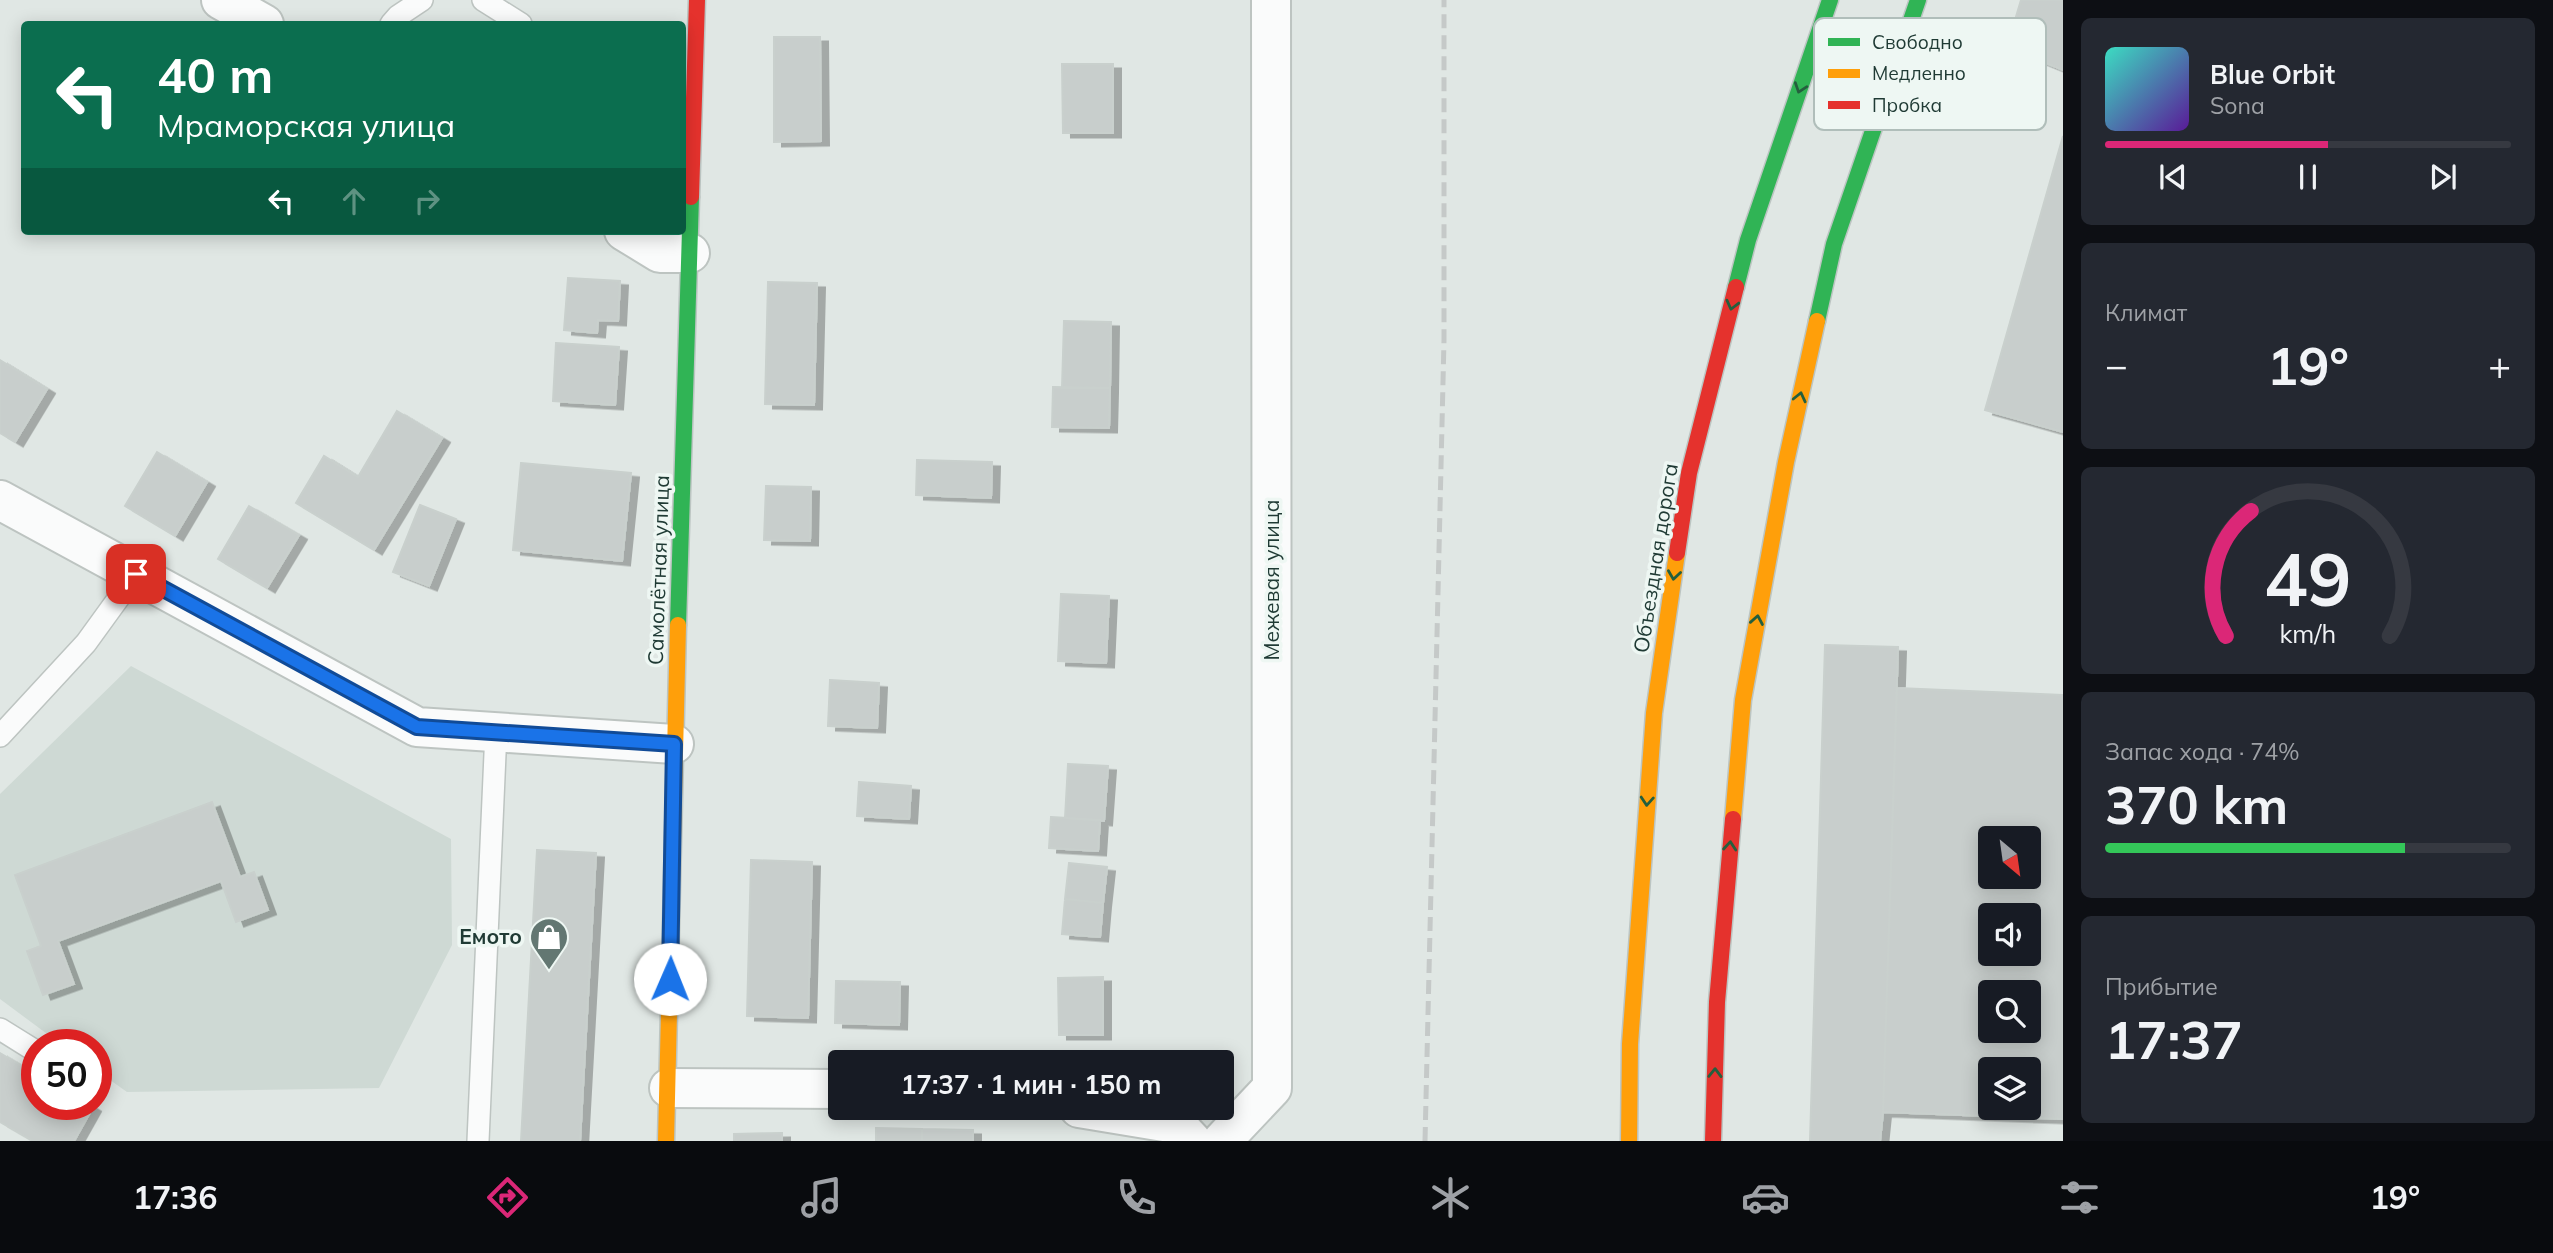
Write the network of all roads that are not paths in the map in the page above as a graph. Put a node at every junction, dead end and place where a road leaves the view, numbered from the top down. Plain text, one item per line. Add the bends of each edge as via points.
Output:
1 (221, 0) edge
2 (422, 0) edge
3 (483, 0) edge
4 (697, 0) edge
5 (1271, 0) edge
6 (1830, 0) edge
7 (1918, 0) edge
8 (1824, 18) edge
9 (1912, 18) edge
10 (259, 21) edge
11 (394, 21) edge
12 (515, 21) edge
13 (1814, 47) edge
14 (1873, 130) edge
15 (631, 235) edge
16 (690, 253) junction
17 (0, 500) edge
18 (136, 574) junction
19 (496, 731) junction
20 (0, 736) edge
21 (674, 744) junction
22 (0, 1029) edge
23 (21, 1042) edge
24 (669, 1088) junction
25 (828, 1089) edge
26 (1152, 1120) edge
27 (478, 1141) edge
28 (666, 1141) edge
29 (1192, 1141) edge
30 (1222, 1141) edge
31 (1629, 1141) edge
32 (1713, 1141) edge

1 - 10 street
2 - 11 lane
3 - 12 lane
4 - 16 main road, Самолётная улица
5 - 30 street, Межевая улица via 1272,1088
6 -> 8 main road, Объездная дорога
9 -> 7 main road
13 -> 31 main road, Объездная дорога via 1748,240 1689,472 1654,713 1630,1044
32 -> 14 main road via 1717,1002 1747,674 1786,462 1834,244
15 - 16 street via 660,253
16 - 21 main road, Самолётная улица
17 - 18 street
18 - 19 street via 417,727
18 - 20 lane via 86,643
19 - 21 street
19 - 27 lane
21 - 24 main road, Самолётная улица
22 - 23 lane
24 - 25 street
24 - 28 main road, Самолётная улица
26 - 29 street via 1176,1124

